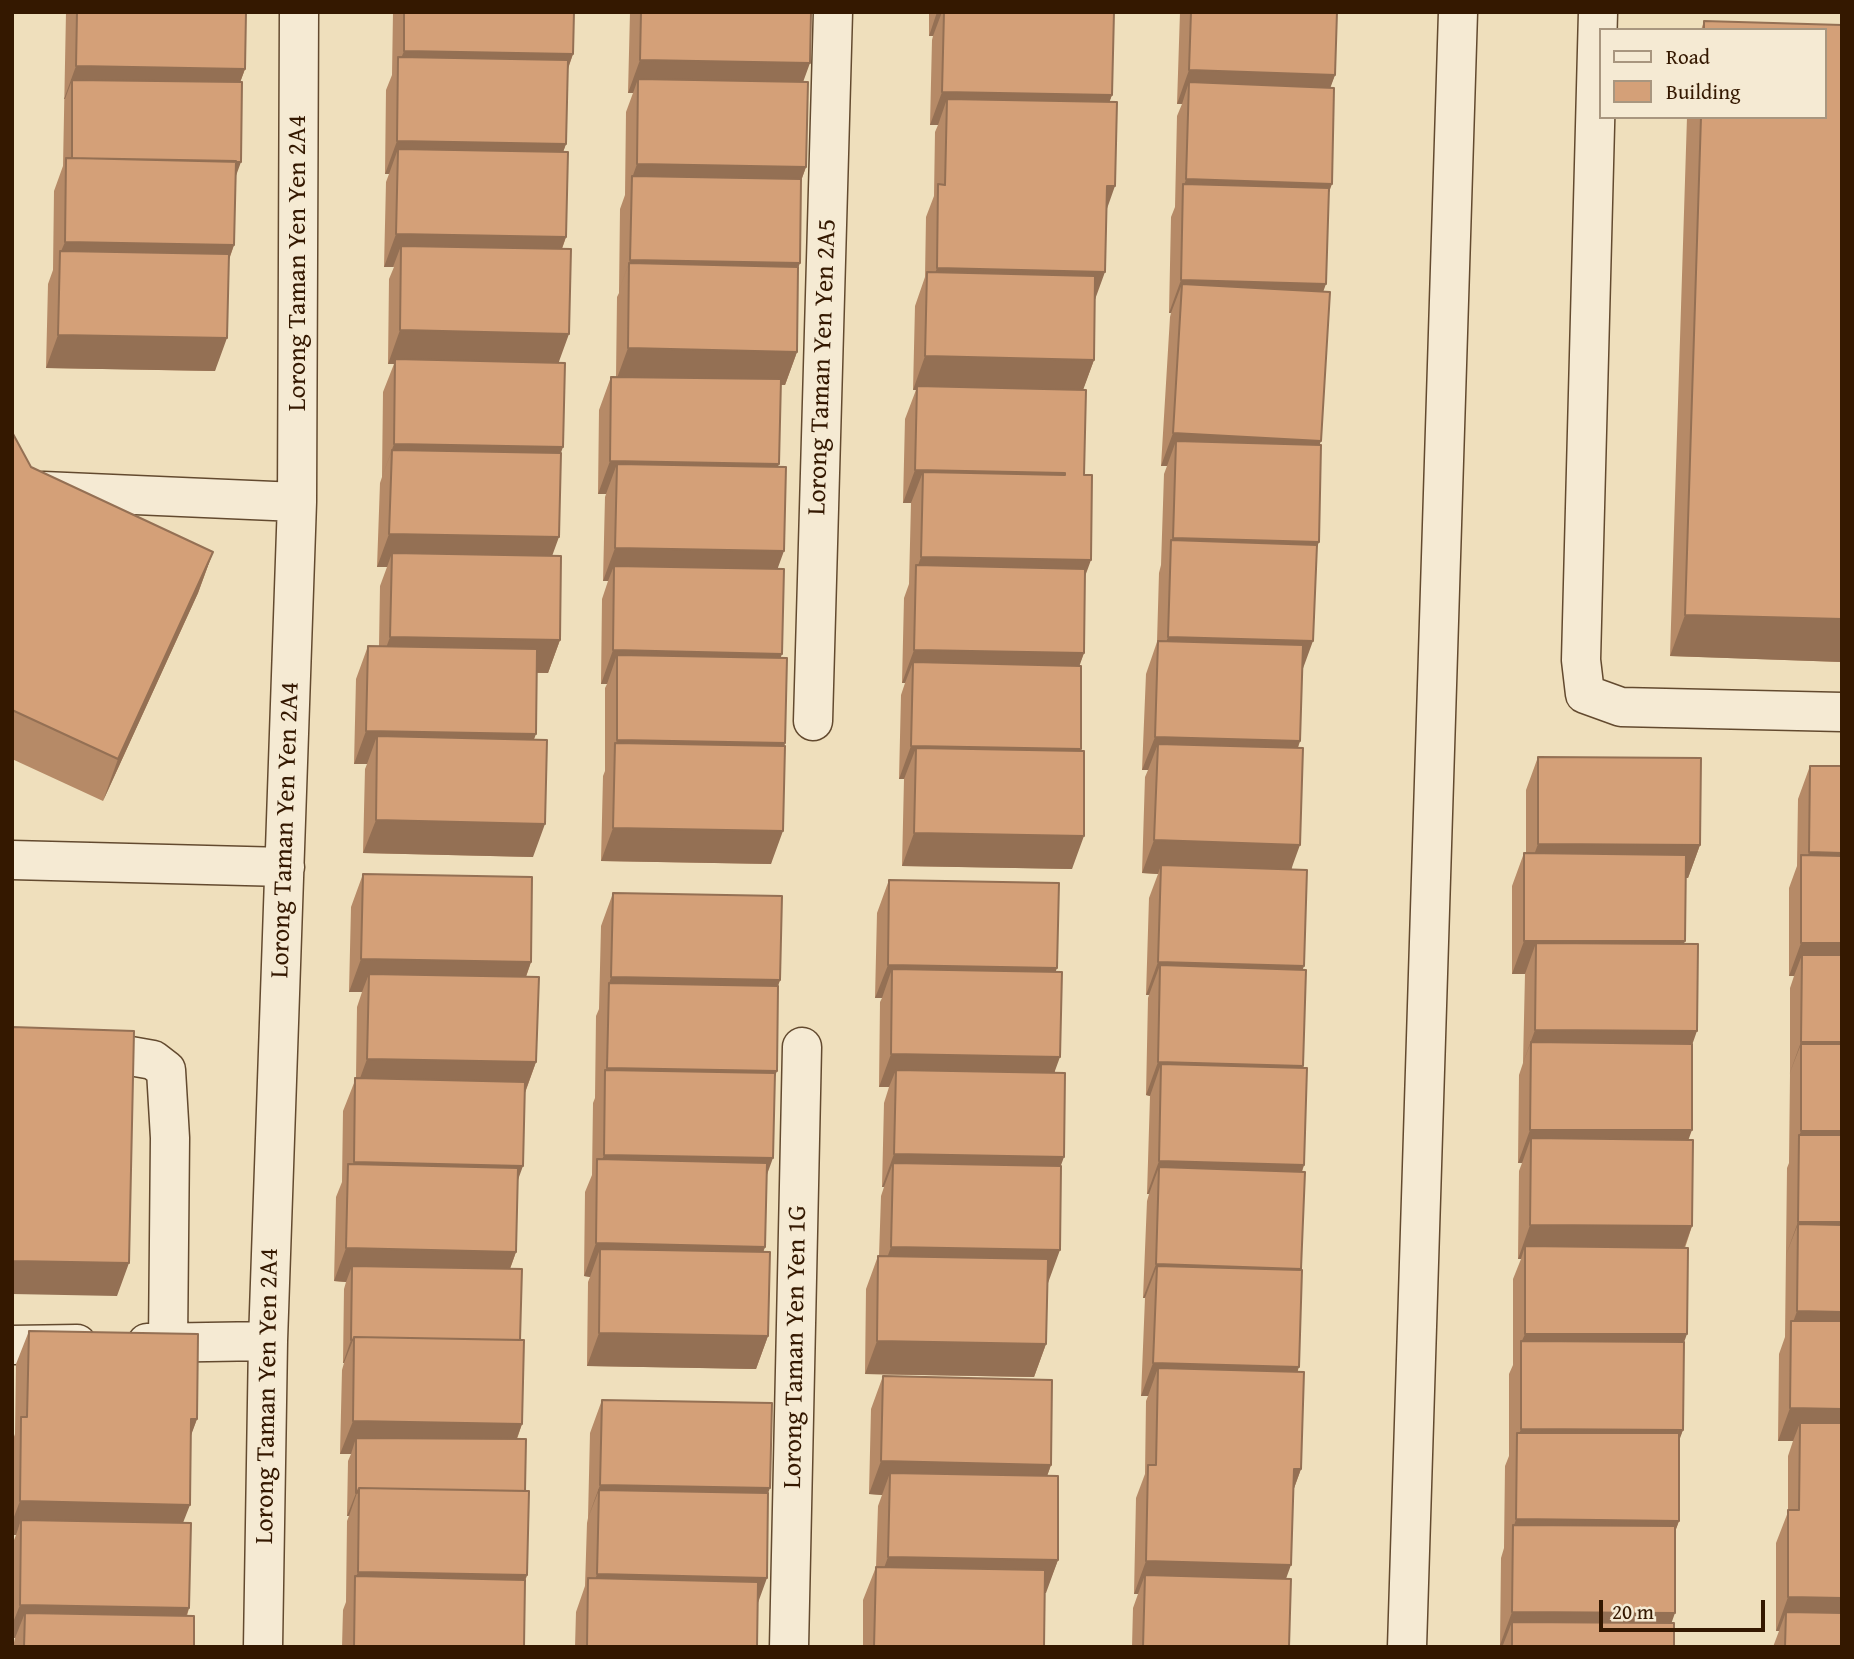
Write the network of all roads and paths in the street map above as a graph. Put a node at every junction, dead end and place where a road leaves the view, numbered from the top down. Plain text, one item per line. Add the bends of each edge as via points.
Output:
1 (299, 12) edge
2 (833, 12) edge
3 (1458, 12) edge
4 (1598, 12) edge
5 (43, 491) edge
6 (297, 502) junction
7 (1842, 712) edge
8 (813, 721) dead end
9 (12, 859) edge
10 (285, 867) junction
11 (802, 1046) dead end
12 (12, 1054) edge
13 (268, 1341) junction
14 (168, 1343) junction
15 (12, 1345) edge
16 (263, 1647) edge
17 (789, 1647) edge
18 (1407, 1647) edge

1 - 6 street, Lorong Taman Yen Yen 2A4
2 - 8 street, Lorong Taman Yen Yen 2A5
3 - 18 street
4 - 7 street via 1581,660 1585,694 1621,707
5 - 6 street
6 - 10 street, Lorong Taman Yen Yen 2A4
9 - 10 street
10 - 13 street, Lorong Taman Yen Yen 2A4
11 - 17 street, Lorong Taman Yen Yen 1G
12 - 14 street via 119,1054 153,1060 166,1070 170,1138
13 - 14 street
13 - 16 street, Lorong Taman Yen Yen 2A4
14 - 15 street

